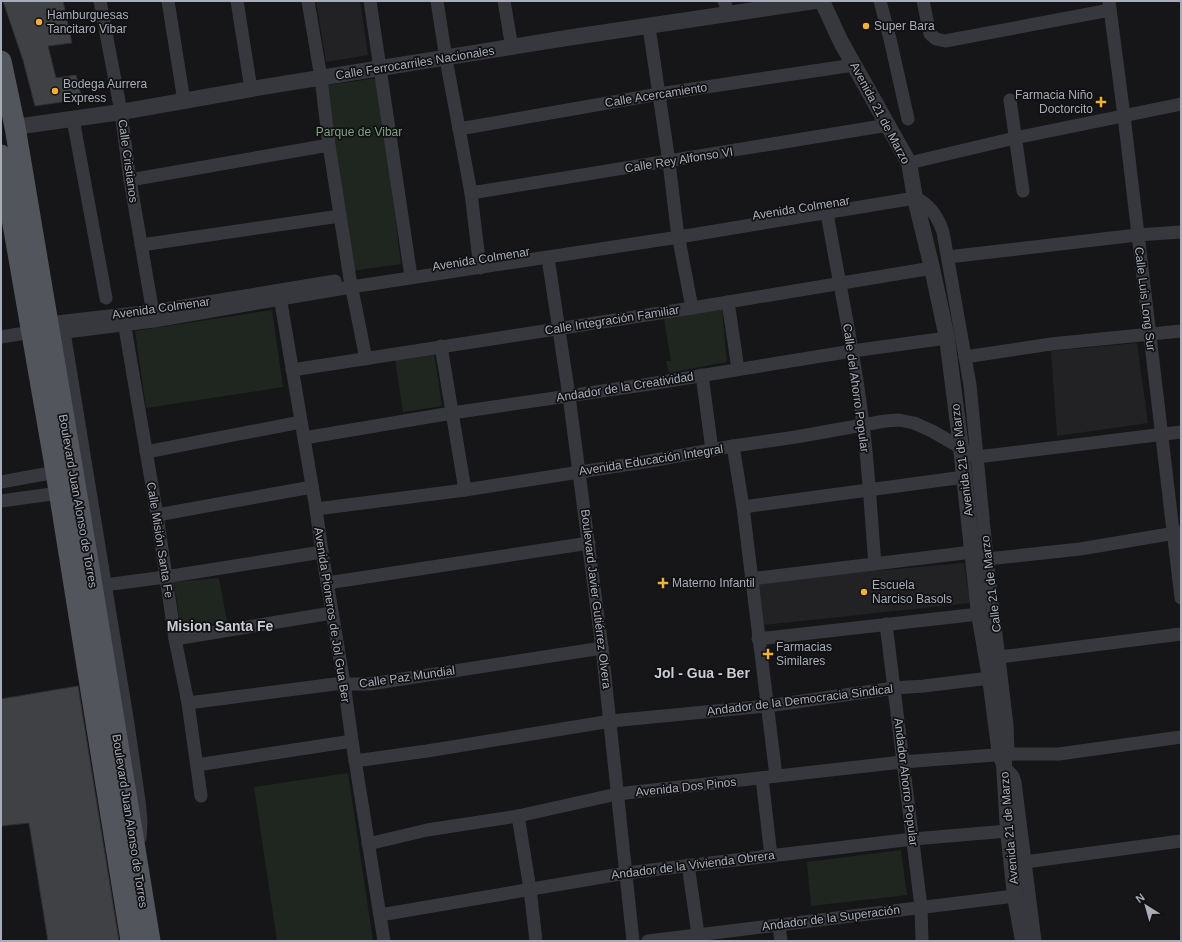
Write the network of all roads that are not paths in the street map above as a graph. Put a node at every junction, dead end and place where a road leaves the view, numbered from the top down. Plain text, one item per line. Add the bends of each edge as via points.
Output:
1 (100, 1) edge
2 (168, 1) edge
3 (237, 1) edge
4 (308, 1) edge
5 (370, 1) edge
6 (437, 1) edge
7 (504, 1) edge
8 (815, 1) edge
9 (822, 1) edge
10 (880, 1) edge
11 (923, 1) edge
12 (1109, 6) edge
13 (727, 8) edge
14 (649, 27) junction
15 (512, 48) junction
16 (446, 58) junction
17 (1, 61) edge
18 (854, 65) junction
19 (381, 69) junction
20 (321, 78) junction
21 (251, 89) junction
22 (659, 94) junction
23 (1010, 100) dead end
24 (184, 101) junction
25 (1181, 104) edge
26 (121, 112) junction
27 (1124, 116) junction
28 (908, 119) dead end
29 (74, 120) junction
30 (888, 126) junction
31 (15, 127) junction
32 (459, 129) junction
33 (1015, 138) junction
34 (329, 145) junction
35 (1, 155) edge
36 (669, 162) junction
37 (909, 162) junction
38 (130, 180) junction
39 (1023, 191) dead end
40 (471, 193) junction
41 (914, 194) junction
42 (827, 213) junction
43 (340, 216) junction
44 (1181, 232) edge
45 (678, 233) junction
46 (1137, 235) junction
47 (141, 245) junction
48 (948, 257) junction
49 (548, 258) junction
50 (479, 264) junction
51 (932, 268) junction
52 (410, 270) junction
53 (839, 282) junction
54 (351, 283) junction
55 (280, 294) junction
56 (106, 298) dead end
57 (728, 302) junction
58 (692, 308) junction
59 (154, 316) junction
60 (124, 320) junction
61 (559, 329) junction
62 (48, 330) junction
63 (1181, 330) edge
64 (1150, 334) junction
65 (1, 337) edge
66 (947, 338) junction
67 (441, 346) junction
68 (852, 351) junction
69 (965, 357) junction
70 (366, 359) junction
71 (738, 369) junction
72 (292, 370) junction
73 (702, 375) junction
74 (569, 396) junction
75 (452, 413) junction
76 (301, 422) junction
77 (863, 425) junction
78 (1181, 432) edge
79 (1162, 434) junction
80 (304, 438) junction
81 (733, 446) junction
82 (961, 448) junction
83 (712, 450) junction
84 (146, 452) junction
85 (977, 457) junction
86 (579, 471) junction
87 (56, 472) junction
88 (964, 477) junction
89 (1, 482) edge
90 (312, 487) junction
91 (465, 490) junction
92 (869, 490) junction
93 (59, 492) junction
94 (1, 501) edge
95 (743, 507) junction
96 (316, 509) junction
97 (157, 514) junction
98 (1177, 533) edge
99 (589, 543) junction
100 (322, 552) junction
101 (972, 552) junction
102 (987, 559) junction
103 (875, 564) junction
104 (165, 577) junction
105 (751, 579) junction
106 (328, 583) junction
107 (105, 585) junction
108 (1181, 598) edge
109 (332, 613) junction
110 (979, 614) junction
111 (886, 624) junction
112 (1181, 634) edge
113 (175, 639) junction
114 (758, 639) junction
115 (602, 648) junction
116 (1000, 657) junction
117 (990, 678) junction
118 (344, 683) junction
119 (894, 688) junction
120 (188, 703) junction
121 (767, 706) junction
122 (610, 721) junction
123 (1181, 737) edge
124 (352, 741) junction
125 (1004, 760) junction
126 (355, 761) junction
127 (902, 762) junction
128 (197, 764) junction
129 (776, 776) junction
130 (762, 778) junction
131 (617, 794) junction
132 (201, 796) dead end
133 (518, 816) junction
134 (1008, 830) junction
135 (913, 839) junction
136 (1181, 841) edge
137 (368, 844) junction
138 (771, 856) junction
139 (136, 859) junction
140 (1025, 862) junction
141 (688, 865) junction
142 (626, 873) junction
143 (530, 889) junction
144 (1015, 896) junction
145 (921, 907) junction
146 (380, 915) junction
147 (779, 925) junction
148 (698, 934) junction
149 (132, 941) edge
150 (150, 941) edge
151 (384, 941) edge
152 (536, 941) edge
153 (633, 941) edge
154 (648, 941) edge
155 (781, 941) edge
156 (922, 941) edge
157 (1024, 941) edge
158 (1035, 941) edge

1 - 26 street, Calle Cristianos
2 - 24 street
3 - 21 street
4 - 20 street
5 - 19 street
6 - 16 street
7 - 15 street
8 - 13 street, Calle Ferrocarriles Nacionales
9 - 18 street, Avenida 21 de Marzo
10 - 28 street
11 - 12 street via 930,34 945,41
12 - 27 street, Calle Luis Long Sur
13 - 14 street, Calle Ferrocarriles Nacionales
14 - 15 street, Calle Ferrocarriles Nacionales
14 - 22 street
15 - 16 street, Calle Ferrocarriles Nacionales
16 - 19 street, Calle Ferrocarriles Nacionales
16 - 32 street
17 - 31 main road, Boulevard Juan Alonso de Torres
18 - 22 street, Calle Acercamiento
18 - 30 street, Avenida 21 de Marzo
19 - 20 street, Calle Ferrocarriles Nacionales
19 - 52 street
20 - 21 street, Calle Ferrocarriles Nacionales
20 - 34 street
21 - 24 street, Calle Ferrocarriles Nacionales
22 - 32 street, Calle Acercamiento
22 - 36 street
23 - 33 street
24 - 26 street, Calle Ferrocarriles Nacionales
25 - 27 street
26 - 29 street, Calle Ferrocarriles Nacionales
26 - 38 street, Calle Cristianos
27 - 33 street
27 - 46 street, Calle Luis Long Sur
29 - 31 street, Calle Ferrocarriles Nacionales
29 - 56 street
30 - 36 street, Calle Rey Alfonso VI
30 - 37 street, Avenida 21 de Marzo
31 - 62 main road, Boulevard Juan Alonso de Torres
32 - 40 street
33 - 37 street
33 - 39 street
34 - 38 street
34 - 43 street
35 - 62 main road, Boulevard Juan Alonso de Torres
36 - 40 street, Calle Rey Alfonso VI
36 - 45 street
37 - 41 street, Avenida 21 de Marzo
38 - 47 street, Calle Cristianos
40 - 50 street
41 - 42 street, Avenida Colmenar
41 - 45 street, Avenida Colmenar
41 - 48 street, Calle 21 de Marzo via 927,205 940,222
41 - 51 street, Avenida 21 de Marzo
42 - 45 street, Avenida Colmenar
42 - 53 street, Calle del Ahorro Popular
43 - 47 street
43 - 54 street
44 - 46 street
45 - 49 street, Avenida Colmenar
45 - 50 street, Avenida Colmenar
45 - 58 street
46 - 48 street
46 - 64 street, Calle Luis Long Sur
47 - 59 street, Calle Cristianos
48 - 69 street, Calle 21 de Marzo
49 - 50 street, Avenida Colmenar
49 - 61 street, Boulevard Javier Gutiérrez Olvera
50 - 52 street, Avenida Colmenar
50 - 54 street, Avenida Colmenar
51 - 53 street, Calle Integración Familiar
51 - 66 street, Avenida 21 de Marzo
52 - 54 street, Avenida Colmenar
53 - 57 street, Calle Integración Familiar
53 - 68 street, Calle del Ahorro Popular
54 - 55 street, Avenida Colmenar
54 - 70 street
55 - 59 street, Avenida Colmenar
55 - 72 street, Avenida Pioneros de Jol Gua Ber
57 - 58 street, Calle Integración Familiar
57 - 71 street
58 - 61 street, Calle Integración Familiar
59 - 60 street, Avenida Colmenar
60 - 62 street, Avenida Colmenar
60 - 62 street, Avenida Colmenar
60 - 84 street, Calle Misión Santa Fe
61 - 67 street, Calle Integración Familiar
61 - 74 street, Boulevard Javier Gutiérrez Olvera
62 - 65 street, Avenida Colmenar
62 - 87 main road, Boulevard Juan Alonso de Torres
62 - 107 street
62 - 139 main road, Boulevard Juan Alonso de Torres
63 - 64 street
64 - 69 street via 1051,344
64 - 79 street, Calle Luis Long Sur
66 - 68 street, Andador de la Creatividad
66 - 82 street, Avenida 21 de Marzo
67 - 70 street, Calle Integración Familiar
67 - 75 street
68 - 71 street, Andador de la Creatividad
68 - 77 street, Calle del Ahorro Popular
69 - 85 street, Calle 21 de Marzo
70 - 72 street, Calle Integración Familiar
71 - 73 street, Andador de la Creatividad
72 - 76 street, Avenida Pioneros de Jol Gua Ber
73 - 74 street, Andador de la Creatividad
73 - 83 street
74 - 75 street, Andador de la Creatividad
74 - 86 street, Boulevard Javier Gutiérrez Olvera
75 - 80 street, Andador de la Creatividad
75 - 91 street
76 - 80 street, Avenida Pioneros de Jol Gua Ber
76 - 84 street
77 - 81 street, Avenida Educación Integral
77 - 82 street, Avenida Educación Integral via 899,420 914,423
77 - 92 street, Calle del Ahorro Popular
78 - 79 street
79 - 85 street
79 - 98 street, Calle Luis Long Sur
80 - 90 street, Avenida Pioneros de Jol Gua Ber
81 - 83 street, Avenida Educación Integral
81 - 95 street
82 - 85 street, Avenida Educación Integral
82 - 88 street, Avenida 21 de Marzo
83 - 86 street, Avenida Educación Integral
84 - 97 street, Calle Misión Santa Fe
85 - 102 street, Calle 21 de Marzo
86 - 91 street, Avenida Educación Integral
86 - 99 street, Boulevard Javier Gutiérrez Olvera
87 - 89 street
87 - 93 main road, Boulevard Juan Alonso de Torres
88 - 92 street
88 - 101 street, Avenida 21 de Marzo
90 - 96 street, Avenida Pioneros de Jol Gua Ber
90 - 97 street
91 - 96 street, Avenida Educación Integral
92 - 95 street
92 - 103 street, Calle del Ahorro Popular
93 - 94 street
93 - 149 main road, Boulevard Juan Alonso de Torres
95 - 105 street
96 - 100 street, Avenida Pioneros de Jol Gua Ber
97 - 104 street, Calle Misión Santa Fe
98 - 102 street via 1080,549
98 - 108 street, Calle Luis Long Sur
99 - 106 street
99 - 115 street, Boulevard Javier Gutiérrez Olvera
100 - 104 street
100 - 106 street, Avenida Pioneros de Jol Gua Ber
101 - 103 street
101 - 110 street, Avenida 21 de Marzo
102 - 116 street, Calle 21 de Marzo
103 - 105 street
104 - 107 street
104 - 113 street, Calle Misión Santa Fe
105 - 114 street
106 - 109 street, Avenida Pioneros de Jol Gua Ber
107 - 139 street via 139,801 141,833
109 - 113 street
109 - 118 street, Avenida Pioneros de Jol Gua Ber
110 - 111 street
110 - 117 street, Avenida 21 de Marzo
111 - 114 street
111 - 119 street, Andador Ahorro Popular
112 - 116 street
113 - 120 street, Calle Misión Santa Fe
114 - 121 street
115 - 118 street, Calle Paz Mundial via 370,684
115 - 122 street, Boulevard Javier Gutiérrez Olvera
116 - 125 street, Calle 21 de Marzo via 1007,725
117 - 119 street, Andador de la Democracia Sindical
117 - 125 street, Avenida 21 de Marzo
118 - 120 street, Calle Paz Mundial
118 - 124 street, Avenida Pioneros de Jol Gua Ber
119 - 121 street, Andador de la Democracia Sindical
119 - 127 street, Andador Ahorro Popular
120 - 128 street, Calle Misión Santa Fe
121 - 122 street, Andador de la Democracia Sindical
121 - 129 street
122 - 126 street, Andador de la Democracia Sindical
122 - 131 street, Boulevard Javier Gutiérrez Olvera
123 - 125 street, Avenida Dos Pinos
124 - 126 street, Avenida Pioneros de Jol Gua Ber
124 - 128 street
125 - 127 street, Avenida Dos Pinos
125 - 134 street, Avenida 21 de Marzo
125 - 140 street via 1015,782
126 - 137 street, Avenida Pioneros de Jol Gua Ber
127 - 129 street, Avenida Dos Pinos
127 - 135 street, Andador Ahorro Popular
128 - 132 street, Calle Misión Santa Fe
129 - 130 street, Avenida Dos Pinos
130 - 131 street, Avenida Dos Pinos
130 - 138 street
131 - 133 street, Avenida Dos Pinos
131 - 142 street, Boulevard Javier Gutiérrez Olvera
133 - 137 street, Avenida Dos Pinos via 427,830
133 - 143 street
134 - 135 street, Andador de la Vivienda Obrera
134 - 144 street, Avenida 21 de Marzo
135 - 138 street, Andador de la Vivienda Obrera
135 - 145 street, Andador Ahorro Popular
136 - 140 street
137 - 146 street, Avenida Pioneros de Jol Gua Ber
138 - 141 street, Andador de la Vivienda Obrera
139 - 150 main road, Boulevard Juan Alonso de Torres
140 - 158 street
141 - 142 street, Andador de la Vivienda Obrera
141 - 148 street
142 - 143 street, Andador de la Vivienda Obrera
142 - 153 street, Boulevard Javier Gutiérrez Olvera
143 - 146 street, Andador de la Vivienda Obrera
143 - 152 street
144 - 145 street, Andador de la Superación
144 - 157 street, Avenida 21 de Marzo
145 - 147 street, Andador de la Superación
145 - 156 street, Andador Ahorro Popular
146 - 151 street, Avenida Pioneros de Jol Gua Ber
147 - 148 street, Andador de la Superación
147 - 155 street
148 - 154 street, Andador de la Superación

